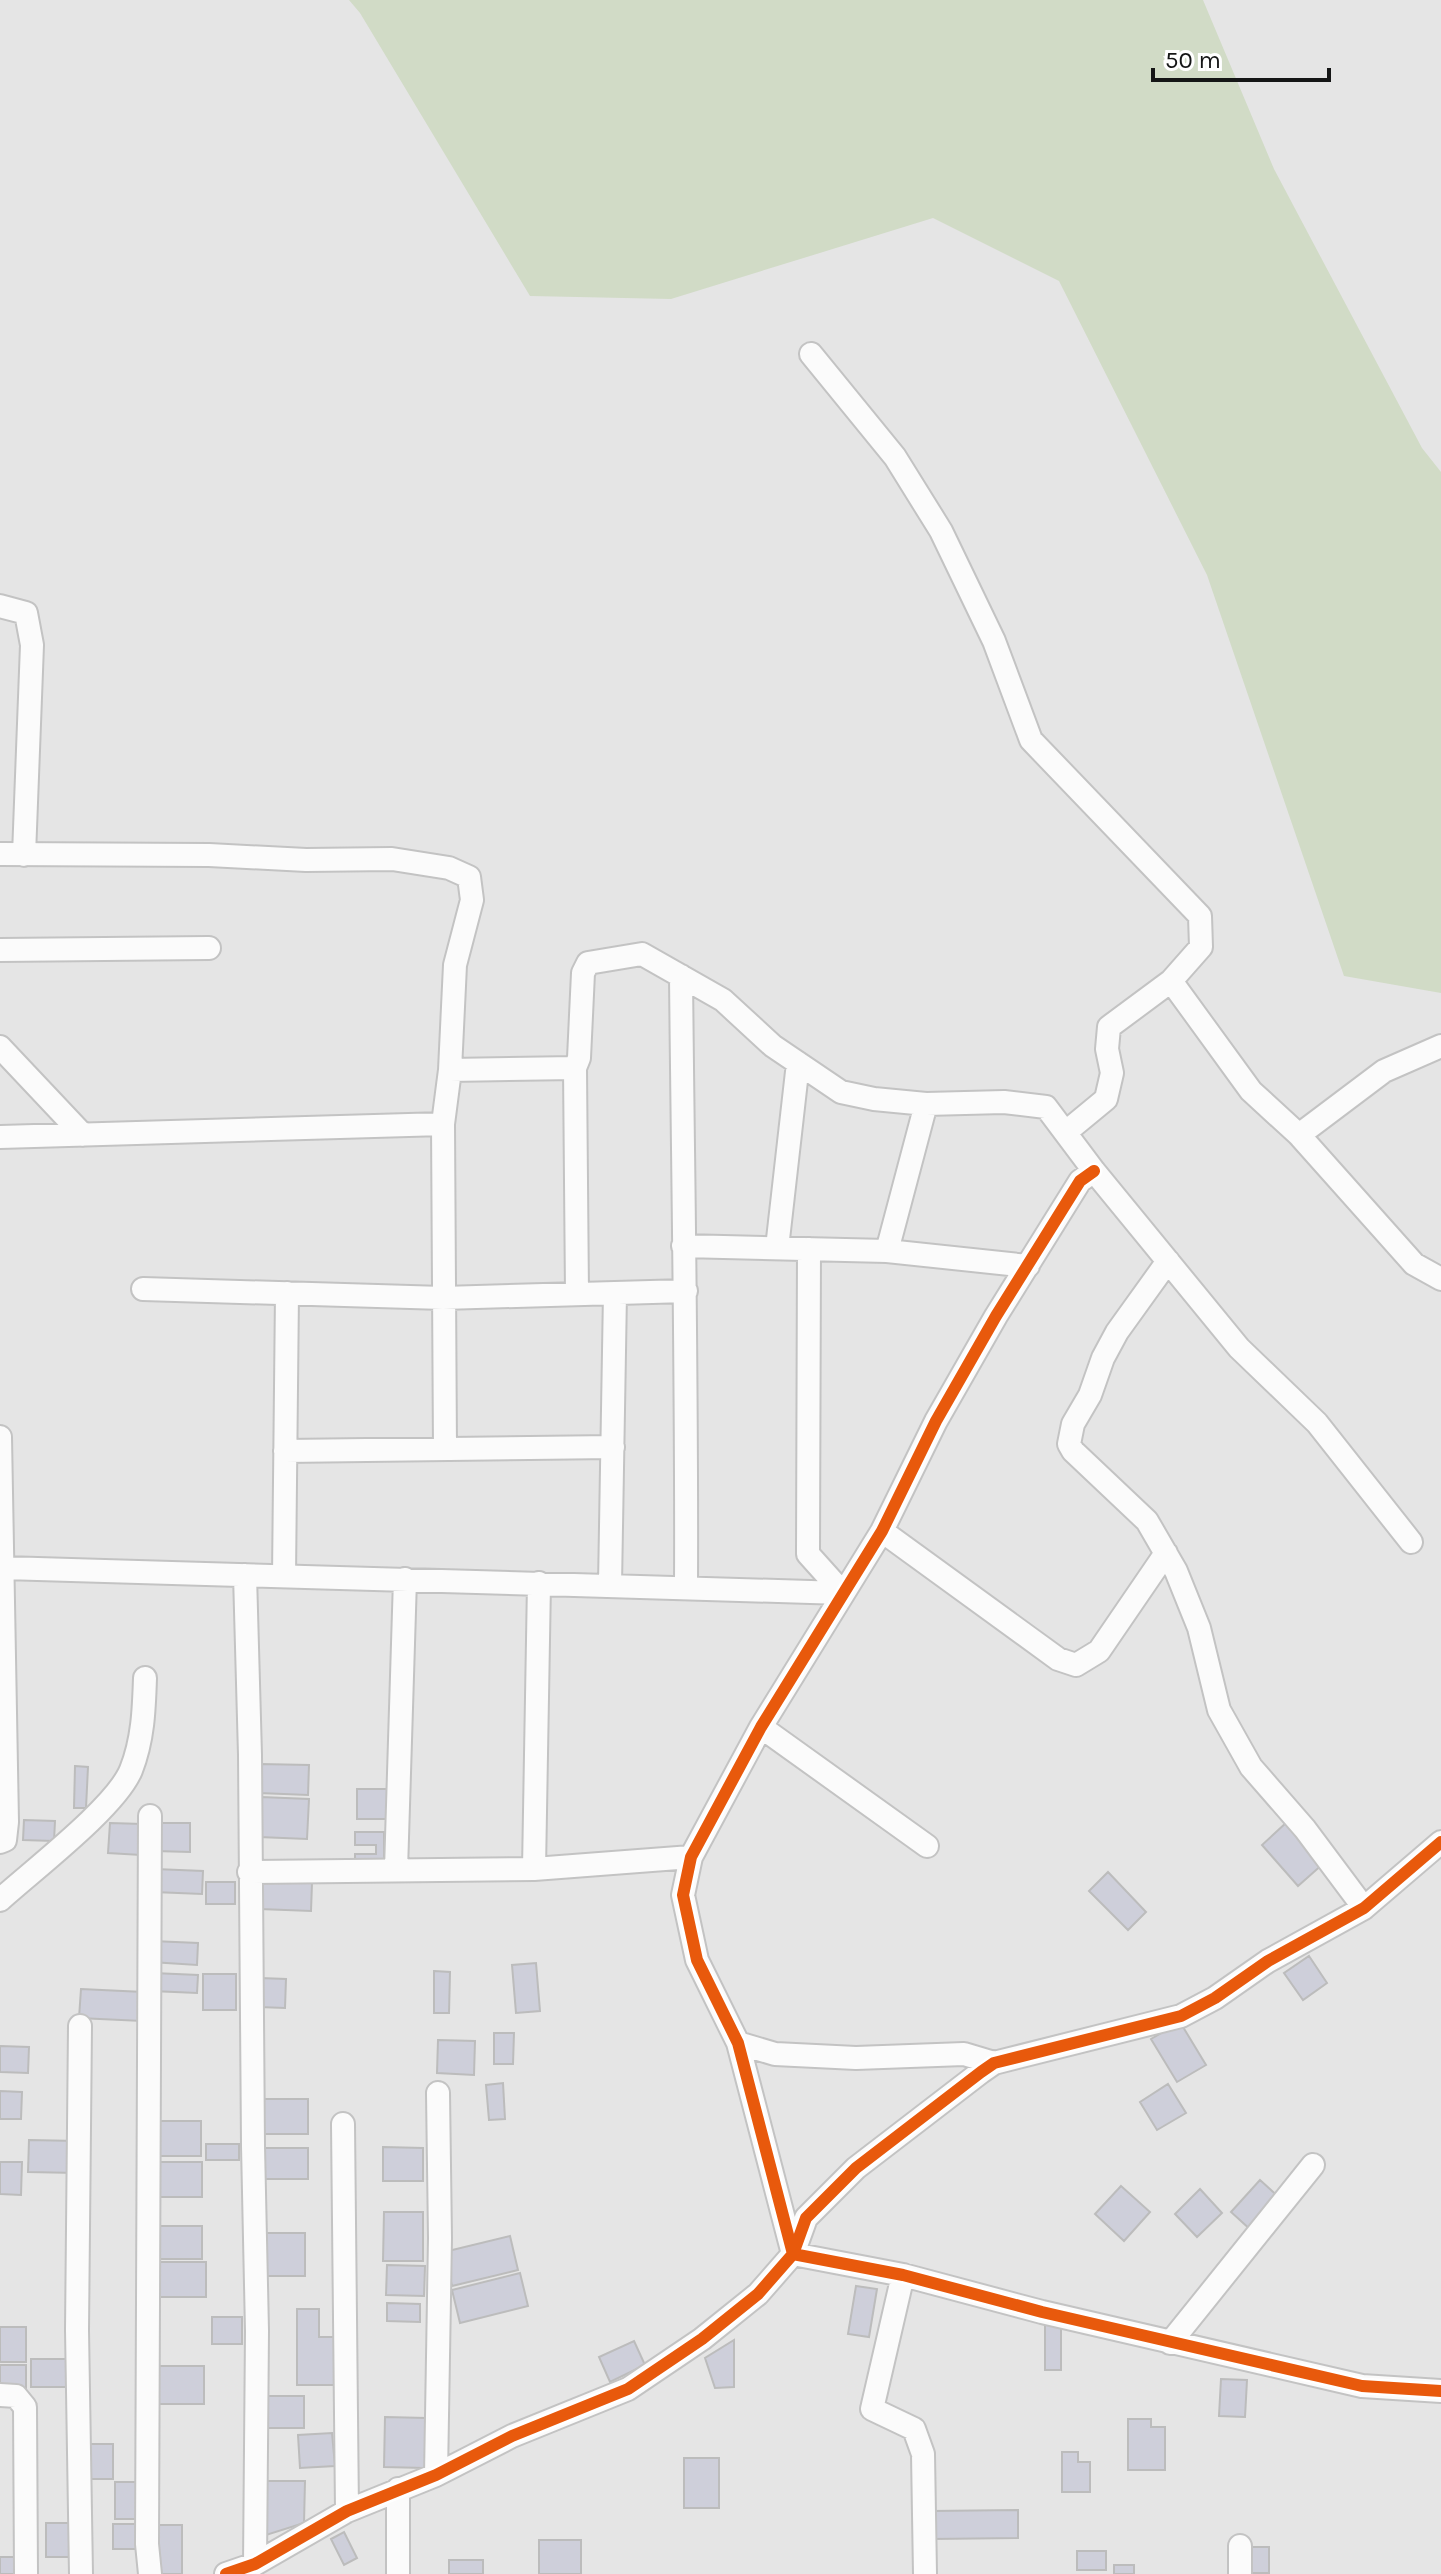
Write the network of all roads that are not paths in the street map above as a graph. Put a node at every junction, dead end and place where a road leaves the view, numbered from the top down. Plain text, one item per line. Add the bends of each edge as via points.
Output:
1 (811, 354) dead end
2 (0, 606) edge
3 (0, 854) edge
4 (24, 855) junction
5 (209, 948) dead end
6 (0, 950) edge
7 (681, 976) junction
8 (1171, 981) junction
9 (1441, 1046) edge
10 (0, 1047) edge
11 (798, 1063) junction
12 (575, 1068) junction
13 (450, 1070) junction
14 (926, 1104) junction
15 (443, 1124) junction
16 (1066, 1132) junction
17 (83, 1135) junction
18 (1299, 1135) junction
19 (0, 1137) edge
20 (1094, 1171) junction
21 (683, 1246) junction
22 (777, 1248) junction
23 (809, 1249) junction
24 (887, 1251) junction
25 (1168, 1261) junction
26 (1028, 1266) junction
27 (1441, 1279) edge
28 (143, 1289) dead end
29 (686, 1291) junction
30 (287, 1293) junction
31 (615, 1293) junction
32 (577, 1294) junction
33 (443, 1298) junction
34 (0, 1437) edge
35 (613, 1447) junction
36 (445, 1449) junction
37 (285, 1451) junction
38 (882, 1531) junction
39 (1411, 1542) dead end
40 (1166, 1553) junction
41 (4, 1568) junction
42 (245, 1575) junction
43 (284, 1576) junction
44 (405, 1579) junction
45 (539, 1583) junction
46 (610, 1585) junction
47 (686, 1587) junction
48 (843, 1593) junction
49 (145, 1678) dead end
50 (761, 1727) junction
51 (150, 1816) dead end
52 (0, 1842) edge
53 (1441, 1842) edge
54 (927, 1846) dead end
55 (691, 1857) junction
56 (534, 1869) junction
57 (396, 1870) junction
58 (249, 1872) junction
59 (0, 1900) edge
60 (1364, 1908) junction
61 (80, 2026) dead end
62 (738, 2043) junction
63 (994, 2063) junction
64 (438, 2093) dead end
65 (343, 2124) dead end
66 (1313, 2165) dead end
67 (793, 2254) junction
68 (903, 2275) junction
69 (1170, 2343) junction
70 (1441, 2391) edge
71 (0, 2395) edge
72 (436, 2475) junction
73 (398, 2489) junction
74 (347, 2511) junction
75 (1240, 2546) dead end
76 (255, 2564) junction
77 (26, 2574) edge
78 (81, 2574) edge
79 (150, 2574) edge
80 (226, 2574) edge
81 (398, 2574) edge
82 (925, 2574) edge
83 (1240, 2574) edge

1 - 8 street via 895,457 941,531 994,641 1031,740 1200,916 1201,947
2 - 4 street via 26,613 32,645
3 - 4 street
4 - 13 street via 392,859 449,868 469,877 472,900 455,965
5 - 6 street
7 - 11 street via 723,1000
7 - 12 street via 642,954 588,963
7 - 21 street
8 - 16 street via 1109,1027 1112,1073 1106,1099
8 - 18 street via 1251,1091
9 - 18 street via 1384,1071
10 - 17 street
11 - 14 street via 841,1092
11 - 22 street
12 - 13 street
12 - 32 street
13 - 15 street
14 - 16 street via 1046,1107
14 - 24 street
15 - 17 street
15 - 33 street
16 - 20 street
17 - 19 street
18 - 27 street via 1414,1264
20 - 25 street
20 - 26 street via 1080,1181
21 - 22 street
21 - 29 street
22 - 23 street
23 - 24 street
23 - 48 street via 808,1554
24 - 26 street
25 - 39 street via 1239,1348 1317,1423
25 - 40 street via 1117,1332 1068,1436 1073,1451 1147,1521
26 - 38 street via 936,1421
28 - 30 street
29 - 31 street
29 - 47 street
30 - 33 street
30 - 37 street
31 - 32 street
31 - 35 street
32 - 33 street
33 - 36 street
34 - 41 street
35 - 36 street
35 - 46 street
36 - 37 street
37 - 43 street
38 - 40 street via 1058,1659 1076,1665 1099,1651
38 - 48 street
40 - 60 street via 1199,1628 1219,1710 1251,1767
41 - 42 street
41 - 52 street via 7,1822 5,1840
42 - 43 street
42 - 58 street
43 - 44 street
44 - 45 street
44 - 57 street
45 - 46 street
45 - 56 street
46 - 47 street
47 - 48 street
48 - 50 street
49 - 59 street via 143,1730 131,1771 114,1798
50 - 54 street
50 - 55 street
51 - 79 street
53 - 60 street
55 - 56 street
55 - 62 street via 683,1895 697,1960
56 - 57 street
57 - 58 street
58 - 76 street via 257,2331
60 - 63 street via 1181,2016
61 - 78 street
62 - 63 street via 775,2054 964,2054
62 - 67 street
63 - 67 street via 856,2168 806,2218
64 - 72 street
65 - 74 street
66 - 69 street
67 - 68 street
67 - 72 street via 758,2294 628,2389 512,2436
68 - 69 street
68 - 82 street via 872,2409 914,2429 923,2454
69 - 70 street via 1362,2386
71 - 77 street via 16,2396 25,2407
72 - 73 street
73 - 74 street
73 - 81 street
74 - 76 street
75 - 83 street
76 - 80 street

